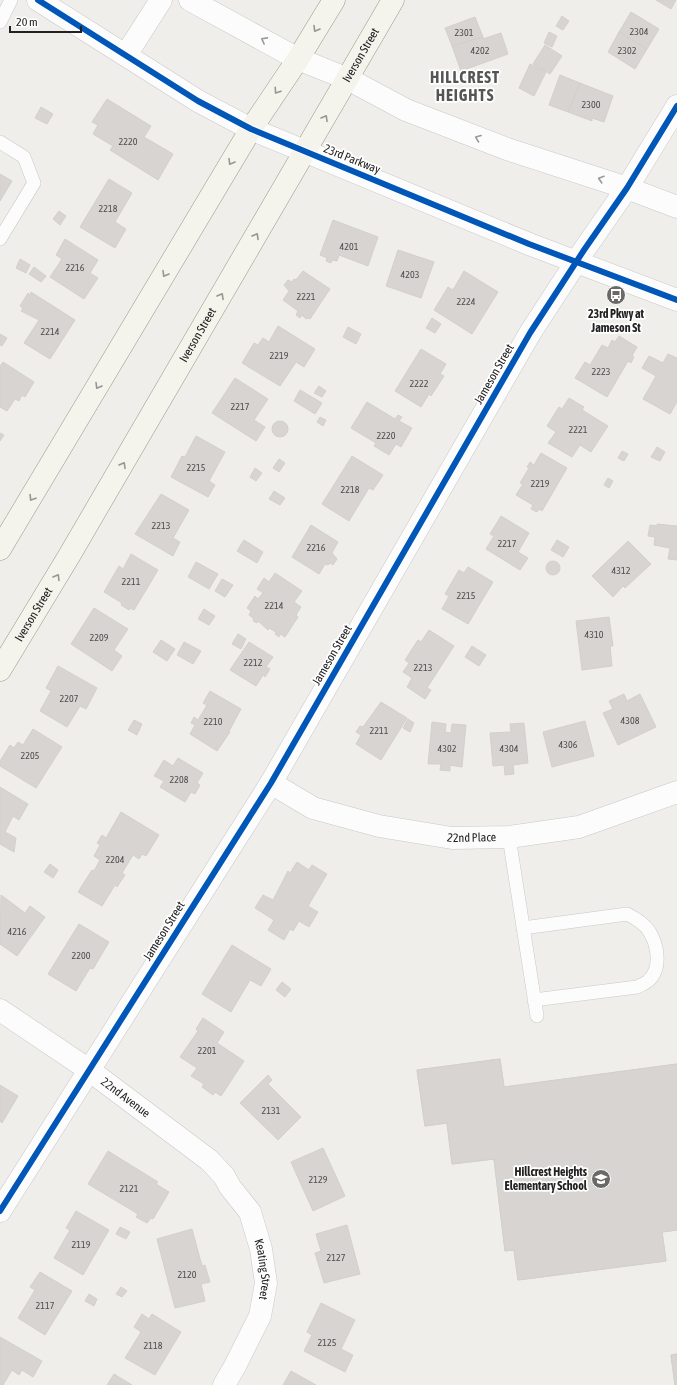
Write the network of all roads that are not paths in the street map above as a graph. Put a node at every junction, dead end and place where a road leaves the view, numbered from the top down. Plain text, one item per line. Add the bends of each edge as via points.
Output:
1 (11, 0) edge
2 (38, 0) edge
3 (161, 0) edge
4 (190, 0) edge
5 (334, 0) edge
6 (393, 0) edge
7 (0, 22) edge
8 (126, 55) junction
9 (298, 59) junction
10 (348, 79) junction
11 (677, 106) edge
12 (251, 129) junction
13 (0, 142) edge
14 (306, 152) junction
15 (627, 188) junction
16 (677, 208) edge
17 (0, 239) edge
18 (576, 262) junction
19 (677, 300) edge
20 (0, 549) edge
21 (0, 670) edge
22 (271, 783) junction
23 (677, 792) edge
24 (509, 837) junction
25 (523, 928) junction
26 (534, 1000) junction
27 (0, 1010) edge
28 (537, 1016) dead end
29 (89, 1070) junction
30 (209, 1160) joint
31 (0, 1210) edge
32 (224, 1385) edge

1 - 7 lane
2 - 8 street, 23rd Parkway
3 - 8 street
9 -> 4 street
5 -> 9 main road
6 - 10 main road, Iverson Street
8 - 12 street, 23rd Parkway via 198,101
9 - 10 street
9 -> 12 main road
14 -> 10 main road, Iverson Street
15 -> 10 street via 493,143 406,110
11 - 15 street, Jameson Street
12 - 14 street, 23rd Parkway
12 -> 20 main road
13 - 17 lane via 24,157 34,183
14 - 18 street, 23rd Parkway
21 -> 14 main road, Iverson Street
15 - 16 street
15 - 18 street, Jameson Street
18 - 19 street, 23rd Parkway
18 - 22 street, Jameson Street via 530,333
22 - 24 street, 22nd Place via 313,808 379,826 452,838
22 - 29 street, Jameson Street
23 - 24 street, 22nd Place via 579,827
24 - 25 lane
25 - 26 lane
25 - 26 lane via 627,914 636,918 649,931 656,950 657,962 654,973 648,981 637,987
26 - 28 lane
27 - 29 street, 22nd Avenue
29 - 30 street, 22nd Avenue
29 - 31 street, Jameson Street
30 - 32 street, Keating Street via 250,1212 261,1249 266,1283 260,1316

